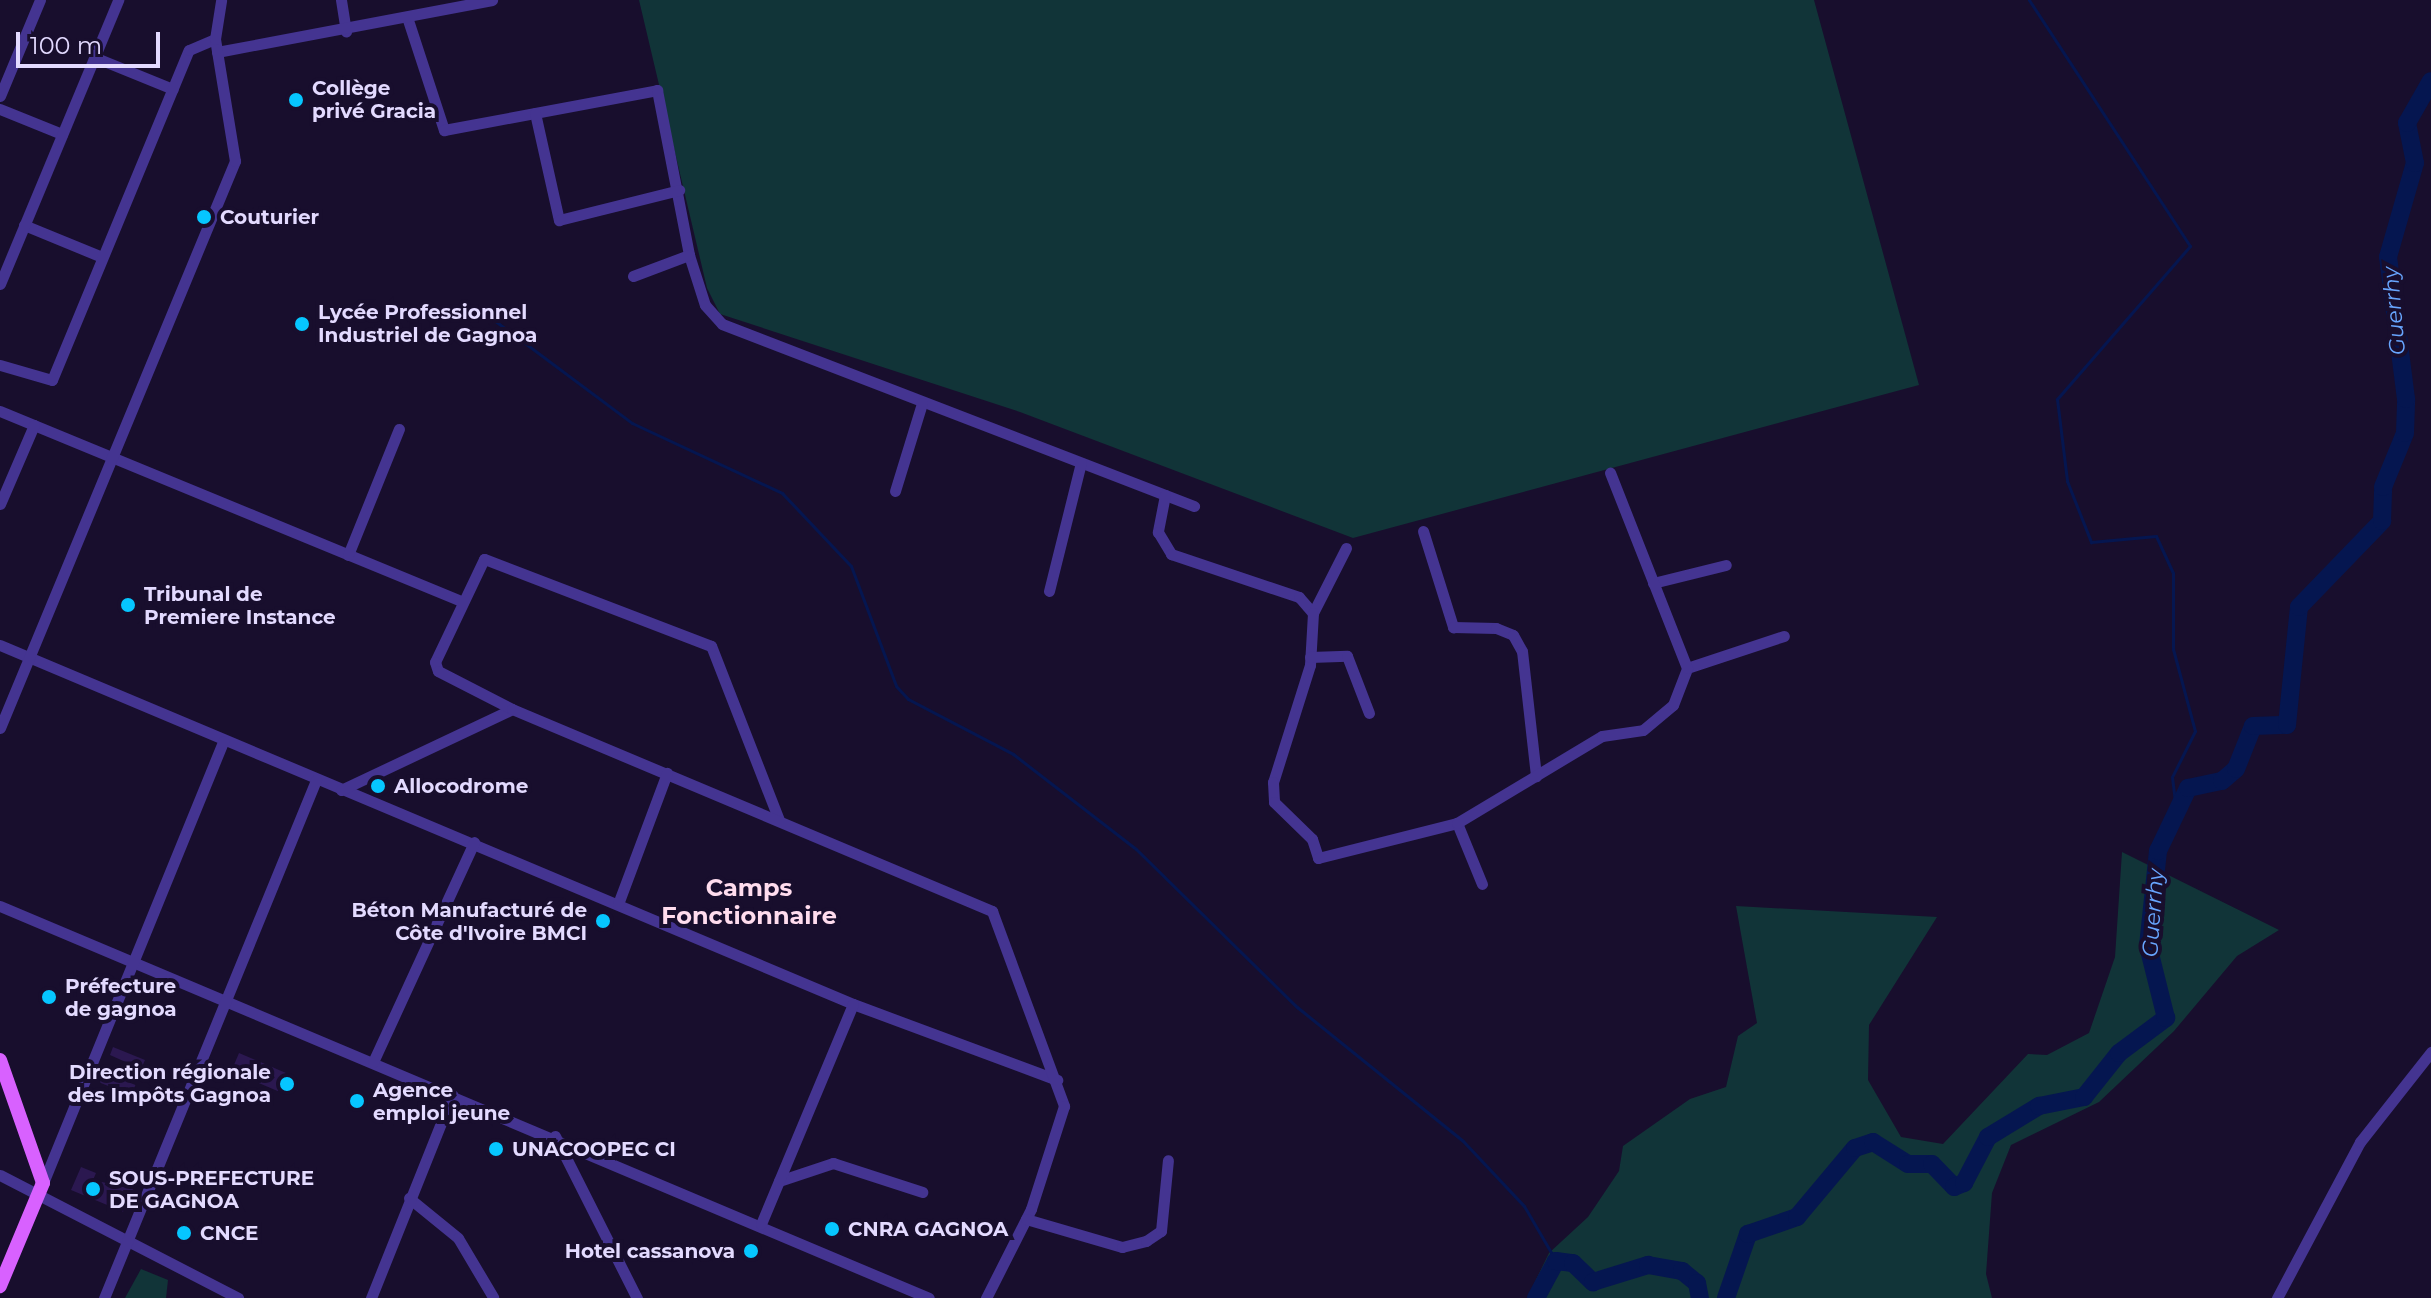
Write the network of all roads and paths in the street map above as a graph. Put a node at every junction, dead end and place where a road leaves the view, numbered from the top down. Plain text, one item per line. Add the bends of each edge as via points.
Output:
1 (40, 0) edge
2 (118, 0) edge
3 (221, 0) edge
4 (341, 0) edge
5 (492, 0) edge
6 (479, 1) edge
7 (408, 20) junction
8 (346, 32) junction
9 (216, 46) junction
10 (94, 57) junction
11 (173, 89) junction
12 (0, 96) edge
13 (0, 109) edge
14 (535, 113) junction
15 (62, 134) junction
16 (679, 190) junction
17 (24, 225) junction
18 (689, 255) junction
19 (102, 257) junction
20 (633, 276) dead end
21 (0, 284) edge
22 (0, 365) edge
23 (922, 403) junction
24 (0, 411) edge
25 (34, 425) junction
26 (399, 429) dead end
27 (112, 457) junction
28 (1081, 463) junction
29 (1610, 473) dead end
30 (895, 491) dead end
31 (1165, 495) junction
32 (0, 504) edge
33 (1194, 506) dead end
34 (1423, 531) dead end
35 (1346, 548) dead end
36 (348, 555) junction
37 (1726, 565) dead end
38 (1653, 583) junction
39 (1049, 591) dead end
40 (462, 601) junction
41 (1313, 613) junction
42 (1784, 636) dead end
43 (0, 645) edge
44 (1310, 657) junction
45 (29, 659) junction
46 (1687, 668) junction
47 (512, 709) junction
48 (1369, 713) dead end
49 (0, 728) edge
50 (223, 741) junction
51 (667, 773) junction
52 (1536, 776) junction
53 (316, 780) junction
54 (341, 790) junction
55 (779, 820) junction
56 (1457, 823) junction
57 (474, 842) junction
58 (1482, 884) dead end
59 (618, 904) junction
60 (0, 906) edge
61 (134, 963) junction
62 (226, 1003) junction
63 (853, 1004) junction
64 (2431, 1052) edge
65 (373, 1062) junction
66 (1, 1067) edge
67 (1058, 1080) junction
68 (452, 1095) junction
69 (555, 1136) junction
70 (1168, 1160) dead end
71 (0, 1175) edge
72 (779, 1181) junction
73 (42, 1188) junction
74 (922, 1192) dead end
75 (409, 1198) junction
76 (1026, 1219) junction
77 (761, 1224) junction
78 (127, 1244) junction
79 (1, 1279) edge
80 (493, 1297) edge
81 (104, 1298) edge
82 (238, 1298) edge
83 (371, 1298) edge
84 (637, 1298) edge
85 (929, 1298) edge
86 (986, 1298) edge
87 (2277, 1298) edge

1 - 12 street
2 - 10 street
3 - 9 street
4 - 8 street
5 - 6 street
6 - 7 street
7 - 8 street
7 - 14 street via 444,130
8 - 9 street
9 - 11 street via 189,50
9 - 27 street via 235,161
10 - 11 street
10 - 15 street
11 - 19 street
13 - 15 street
14 - 16 street via 657,90
14 - 16 street via 559,220
15 - 17 street
16 - 18 street
17 - 19 street
17 - 21 street
18 - 20 street
18 - 23 street via 705,305 722,324
19 - 22 street via 49,383
23 - 28 street
23 - 30 street
24 - 25 street
25 - 27 street
25 - 32 street
26 - 36 street
27 - 36 street
27 - 45 street
28 - 31 street
28 - 39 street
29 - 38 street
31 - 33 street
31 - 41 street via 1158,532 1171,554 1299,597
34 - 52 street via 1453,627 1496,628 1513,635 1522,651
35 - 41 street
36 - 40 street
37 - 38 street
38 - 46 street
40 - 47 street via 435,668
40 - 55 street via 492,556 711,646
41 - 44 street
42 - 46 street
43 - 45 street
44 - 48 street via 1347,656
44 - 56 street via 1273,782 1274,802 1312,839 1318,858
45 - 49 street
45 - 50 street
46 - 52 street via 1673,705 1643,730 1602,736
47 - 51 street
47 - 54 street
50 - 53 street
50 - 61 street
51 - 55 street
51 - 59 street
52 - 56 street
53 - 54 street
53 - 62 street
54 - 57 street
55 - 67 street via 992,911
56 - 58 street
57 - 59 street
57 - 65 street
59 - 63 street
60 - 61 street
61 - 62 street
61 - 73 street
62 - 65 street
62 - 78 street
63 - 67 street
63 - 72 street
64 - 87 street via 2360,1142
65 - 68 street
66 - 73 main road
67 - 76 street via 1064,1106
68 - 69 street
68 - 75 street
69 - 77 street
69 - 84 street
70 - 76 street via 1161,1231 1146,1241 1110,1245
71 - 73 street
72 - 74 street via 833,1163
72 - 77 street
73 - 78 street
73 - 79 main road
75 - 80 street via 458,1238
75 - 83 street
76 - 86 street
77 - 85 street
78 - 81 street
78 - 82 street

